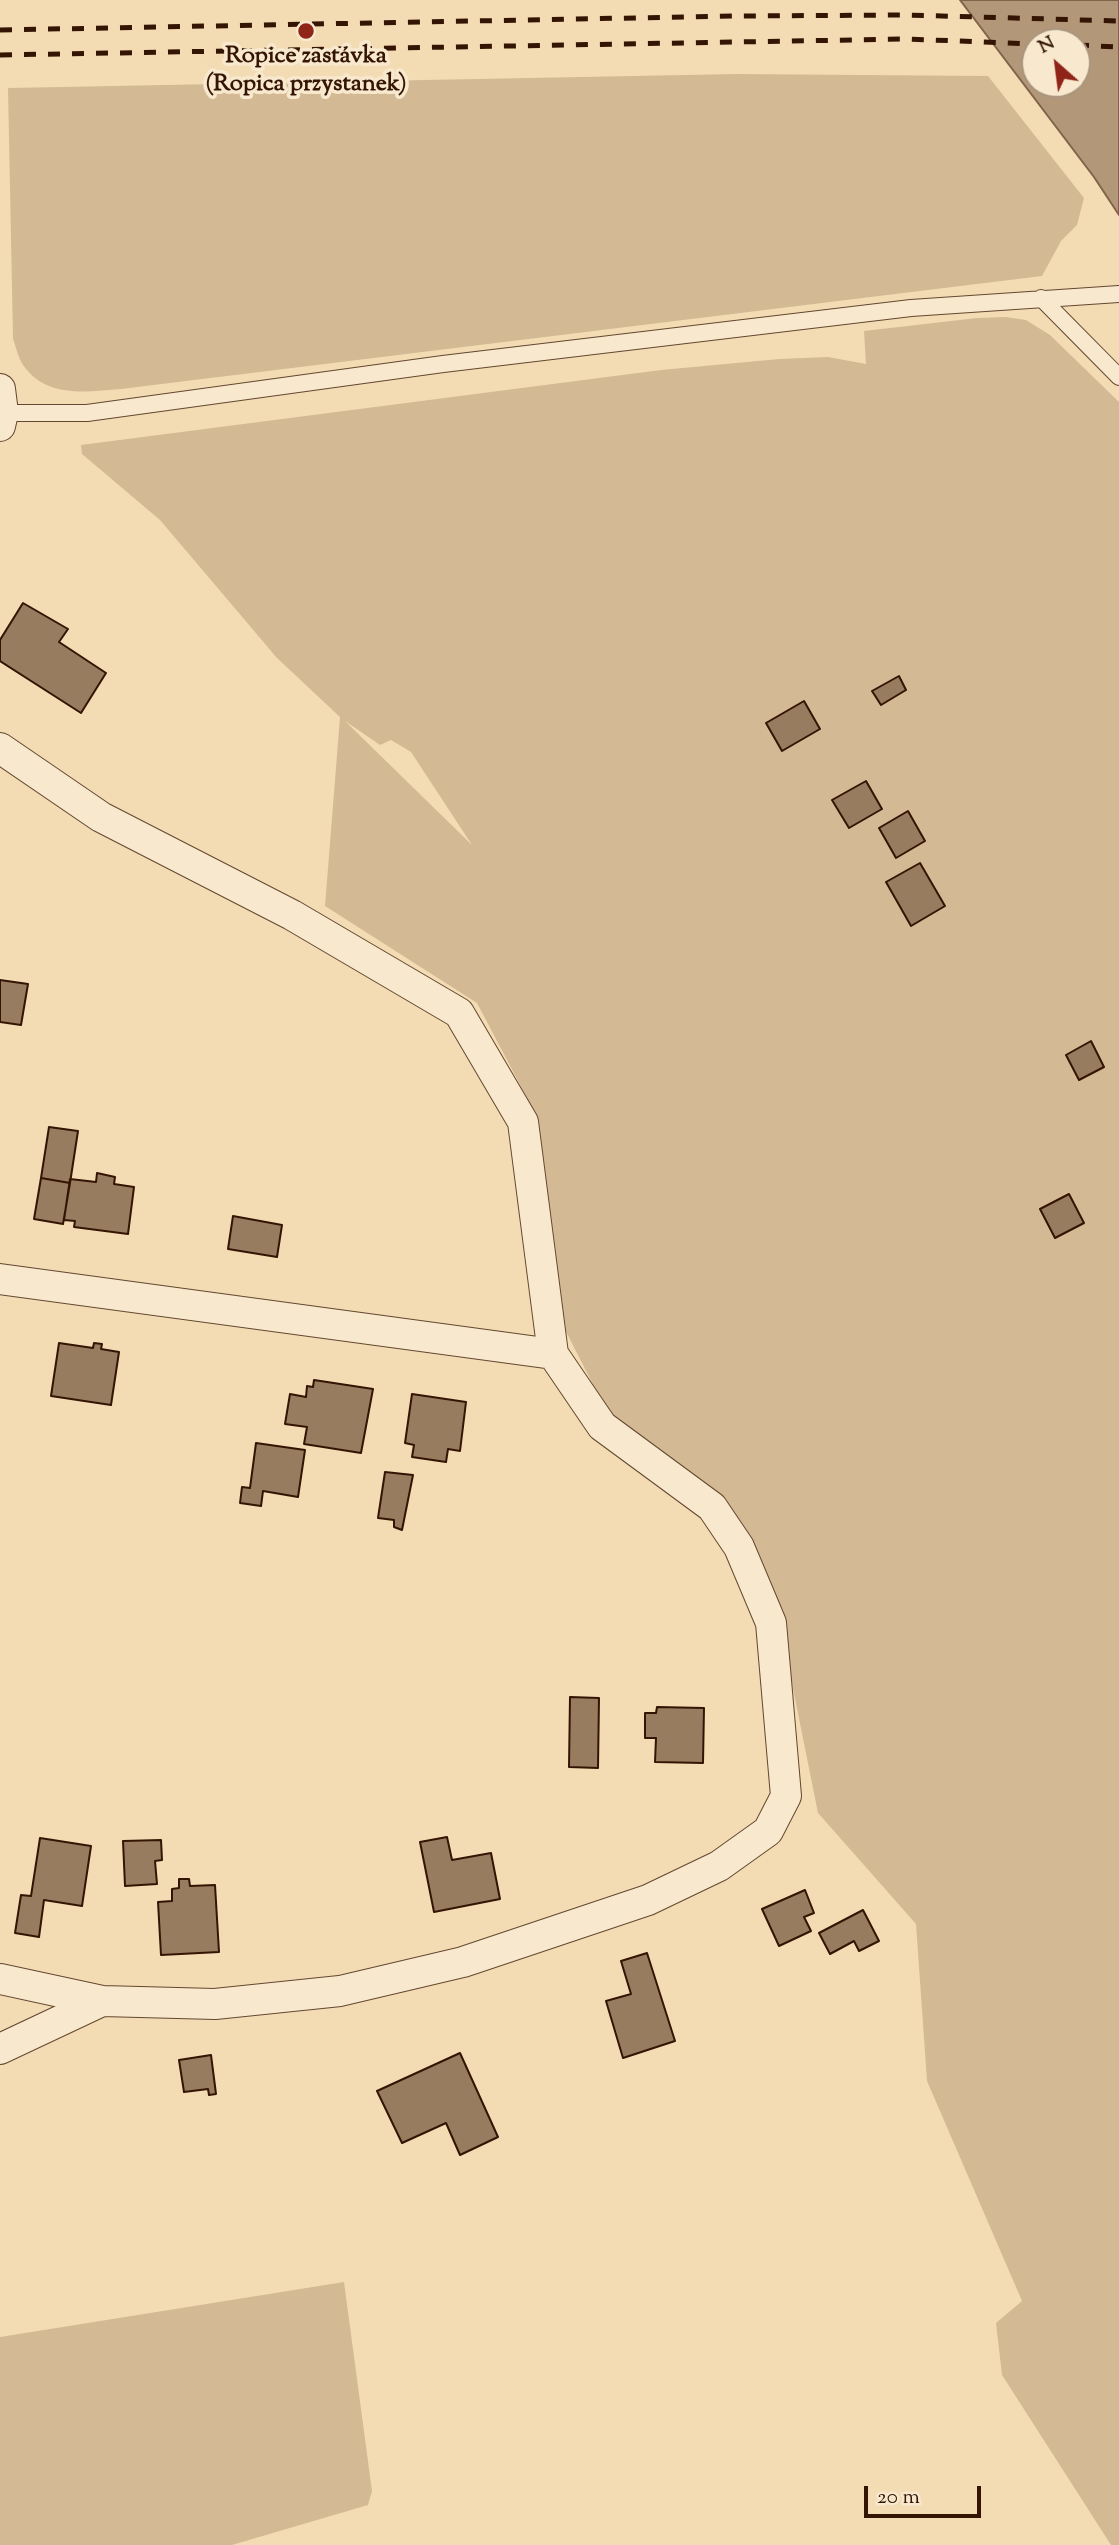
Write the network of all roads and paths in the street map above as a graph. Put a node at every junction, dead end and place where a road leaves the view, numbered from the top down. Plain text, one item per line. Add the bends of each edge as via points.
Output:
1 (1119, 294) edge
2 (1041, 298) junction
3 (1119, 377) edge
4 (1, 409) edge
5 (0, 748) edge
6 (0, 1279) edge
7 (553, 1354) junction
8 (0, 1979) edge
9 (102, 2001) junction
10 (0, 2049) edge

1 - 2 lane
2 - 3 lane
2 - 4 lane via 911,308 457,362 87,413
5 - 7 street via 101,817 292,915 459,1013 523,1122
6 - 7 street
7 - 9 street via 602,1426 712,1507 739,1547 771,1623 786,1796 768,1831 719,1866 648,1900 463,1962 340,1991 215,2004
8 - 9 street
9 - 10 street

